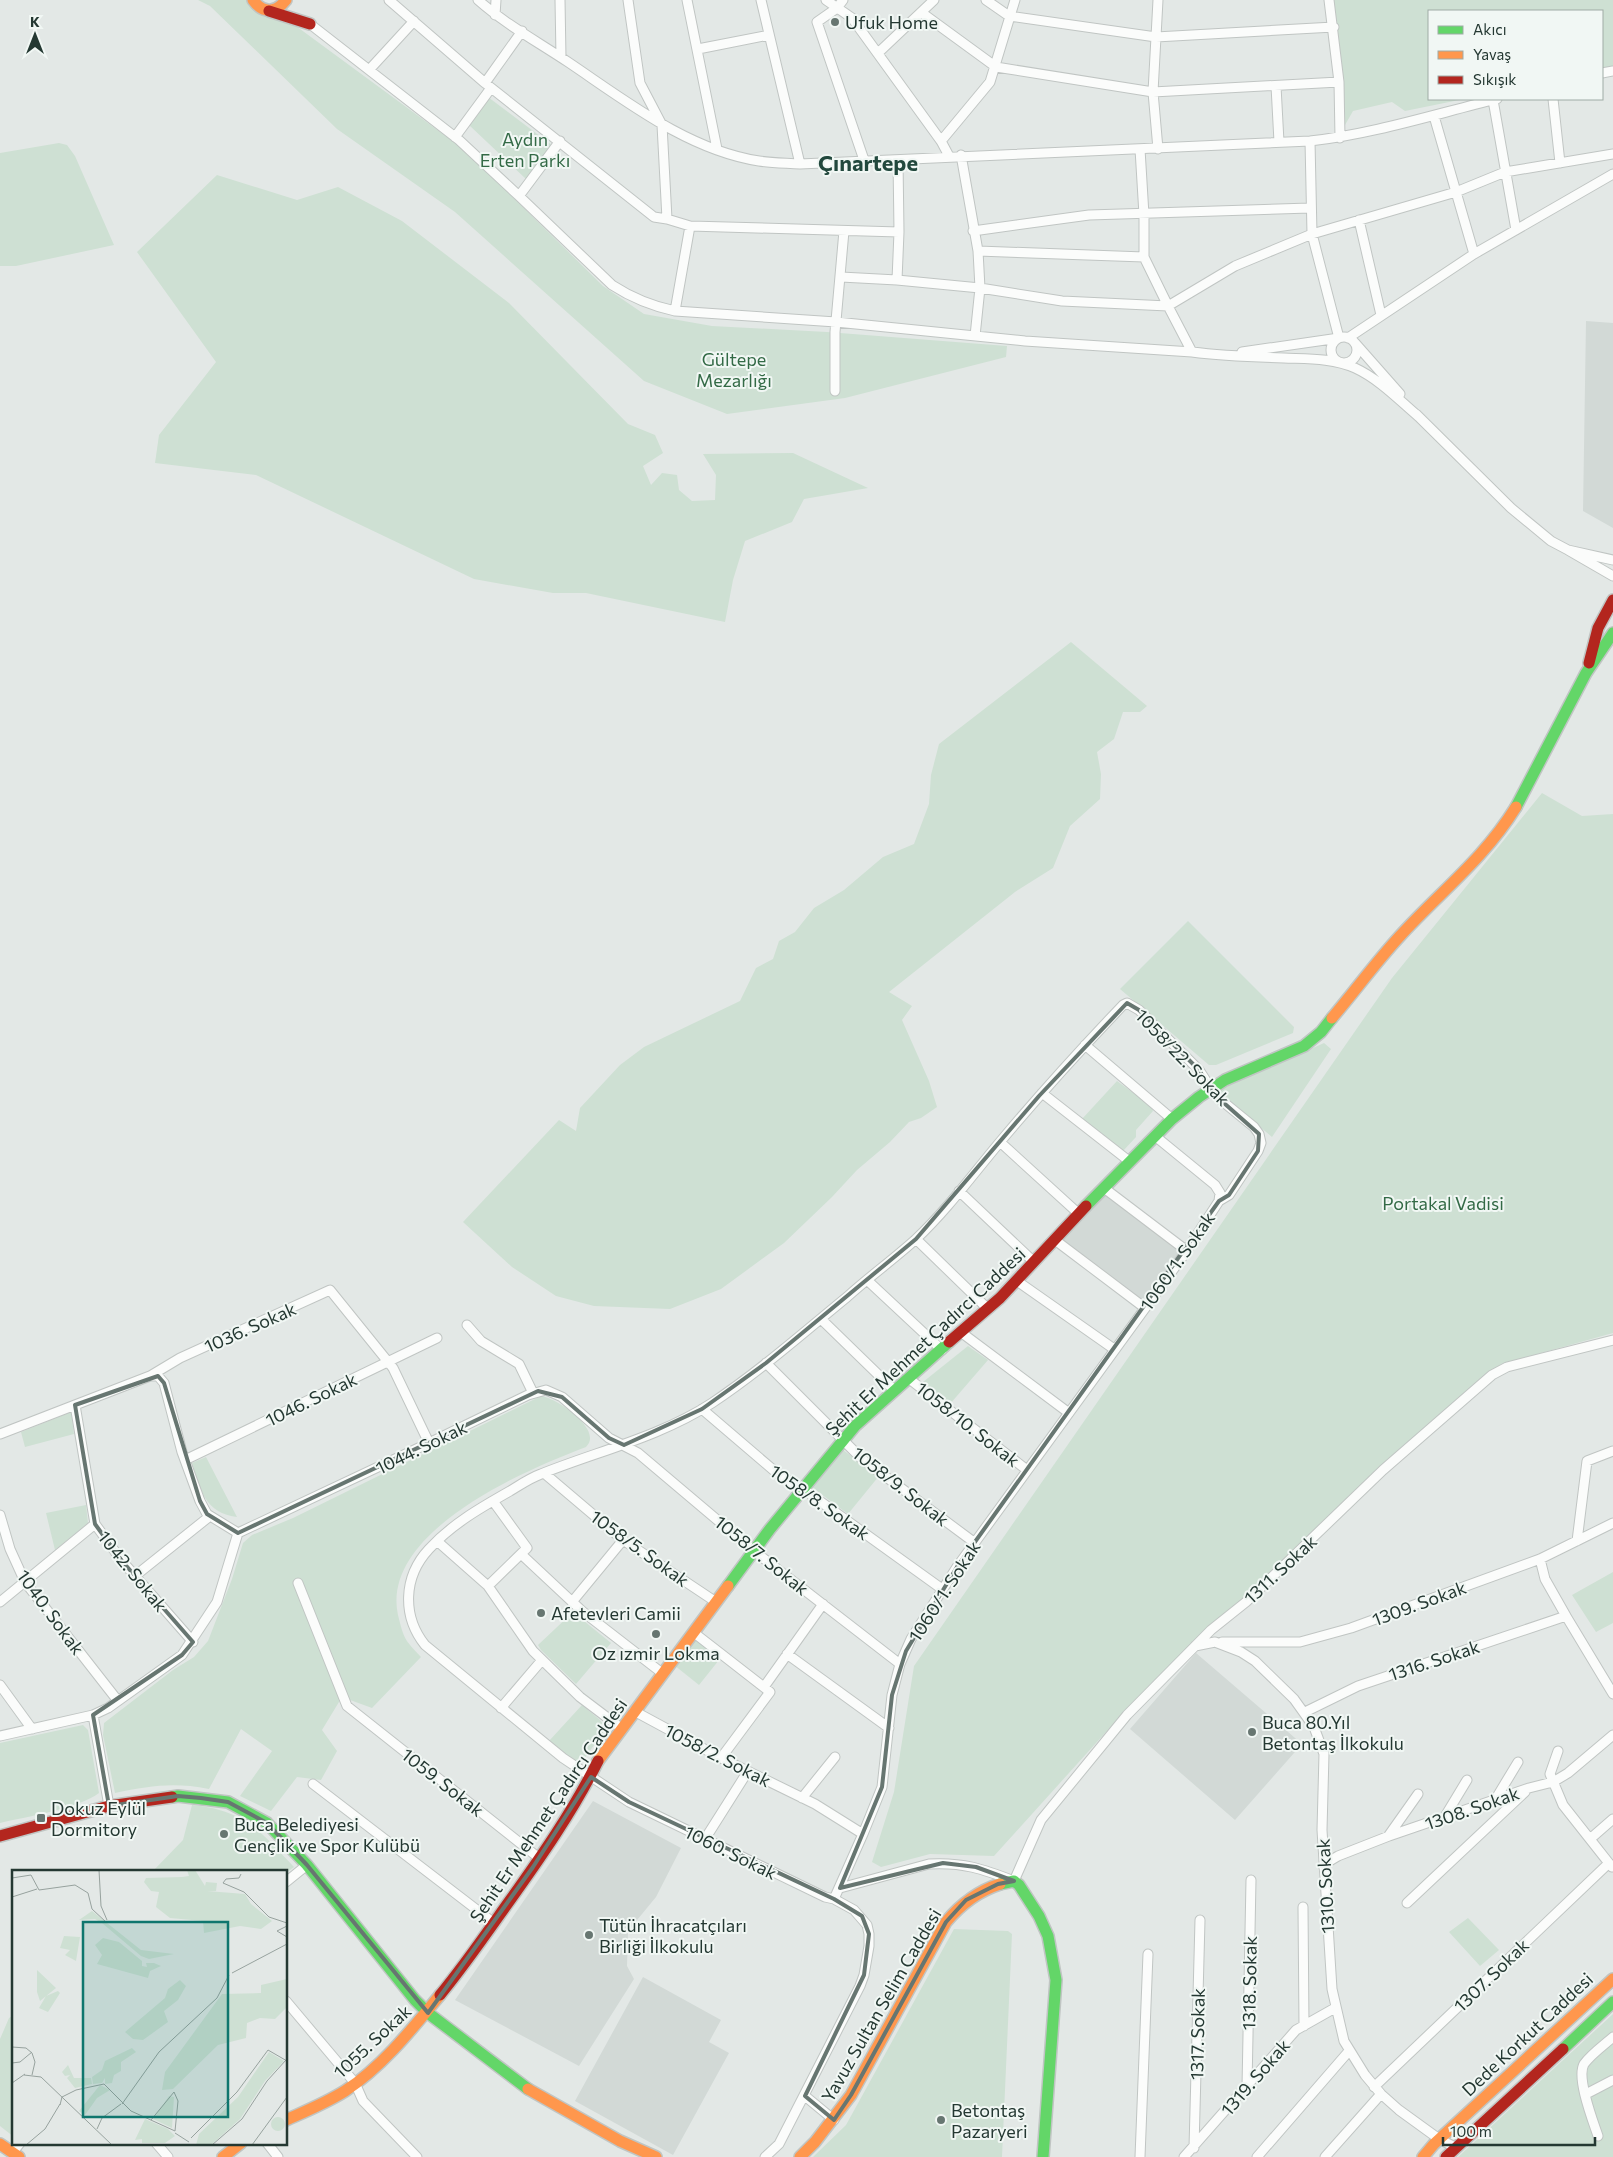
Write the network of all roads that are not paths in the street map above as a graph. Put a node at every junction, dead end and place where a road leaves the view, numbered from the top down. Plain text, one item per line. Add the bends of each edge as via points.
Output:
1 (253, 0) edge
2 (286, 0) edge
3 (389, 0) edge
4 (478, 0) edge
5 (496, 0) edge
6 (560, 0) edge
7 (628, 0) edge
8 (688, 0) edge
9 (761, 0) edge
10 (826, 0) edge
11 (843, 0) edge
12 (934, 0) edge
13 (986, 0) edge
14 (1015, 0) edge
15 (1158, 0) edge
16 (1328, 0) edge
17 (837, 8) junction
18 (269, 11) junction
19 (922, 13) junction
20 (495, 15) junction
21 (1009, 16) junction
22 (414, 21) junction
23 (310, 24) junction
24 (1334, 27) junction
25 (522, 31) junction
26 (769, 35) junction
27 (1156, 37) junction
28 (698, 49) junction
29 (878, 53) junction
30 (561, 58) junction
31 (996, 67) junction
32 (369, 70) junction
33 (1340, 82) junction
34 (488, 85) junction
35 (1276, 86) junction
36 (1153, 92) junction
37 (1491, 100) edge
38 (1495, 100) edge
39 (1553, 100) edge
40 (1434, 116) junction
41 (662, 125) junction
42 (455, 137) junction
43 (1340, 138) junction
44 (560, 141) junction
45 (1310, 141) junction
46 (941, 142) junction
47 (1279, 142) junction
48 (717, 149) junction
49 (1140, 149) junction
50 (1158, 149) junction
51 (1613, 154) edge
52 (961, 155) junction
53 (949, 156) junction
54 (864, 160) junction
55 (898, 160) junction
56 (1560, 163) junction
57 (800, 164) junction
58 (1505, 172) junction
59 (1613, 174) edge
60 (1456, 192) junction
61 (519, 196) junction
62 (1310, 208) junction
63 (1144, 215) junction
64 (667, 218) junction
65 (1360, 220) junction
66 (690, 226) junction
67 (1516, 230) junction
68 (844, 231) junction
69 (973, 231) junction
70 (899, 232) junction
71 (1312, 234) junction
72 (978, 251) junction
73 (1474, 254) junction
74 (1144, 257) junction
75 (841, 277) junction
76 (897, 280) junction
77 (980, 288) junction
78 (1168, 306) junction
79 (675, 311) junction
80 (1381, 315) junction
81 (836, 322) junction
82 (975, 336) junction
83 (1347, 340) junction
84 (1192, 352) junction
85 (1219, 356) junction
86 (1341, 363) junction
87 (835, 392) dead end
88 (1419, 417) junction
89 (1568, 550) junction
90 (1613, 560) edge
91 (1613, 576) edge
92 (1613, 600) edge
93 (1613, 633) edge
94 (1586, 673) junction
95 (1127, 1003) joint
96 (1085, 1045) junction
97 (1212, 1088) junction
98 (1042, 1093) junction
99 (1172, 1119) junction
100 (1259, 1134) joint
101 (1155, 1136) junction
102 (1000, 1142) junction
103 (1129, 1161) junction
104 (1104, 1188) junction
105 (959, 1191) junction
106 (1219, 1201) junction
107 (1079, 1214) junction
108 (916, 1239) junction
109 (1055, 1240) junction
110 (1187, 1250) junction
111 (1034, 1262) junction
112 (867, 1280) junction
113 (1017, 1281) junction
114 (1145, 1308) junction
115 (988, 1310) junction
116 (820, 1319) junction
117 (467, 1325) dead end
118 (962, 1333) junction
119 (437, 1338) dead end
120 (1613, 1340) edge
121 (1114, 1349) junction
122 (942, 1350) junction
123 (388, 1361) junction
124 (766, 1363) junction
125 (150, 1376) junction
126 (908, 1378) junction
127 (894, 1390) junction
128 (533, 1393) junction
129 (75, 1405) junction
130 (702, 1409) junction
131 (1069, 1413) junction
132 (0, 1434) edge
133 (843, 1440) junction
134 (429, 1443) junction
135 (624, 1445) junction
136 (1613, 1451) edge
137 (185, 1460) junction
138 (1027, 1470) junction
139 (544, 1473) junction
140 (803, 1489) junction
141 (493, 1501) junction
142 (0, 1515) edge
143 (210, 1516) junction
144 (1613, 1523) edge
145 (95, 1524) junction
146 (238, 1533) junction
147 (623, 1540) junction
148 (437, 1541) junction
149 (1577, 1541) junction
150 (975, 1543) junction
151 (754, 1551) junction
152 (521, 1554) junction
153 (1540, 1559) junction
154 (135, 1576) junction
155 (25, 1582) junction
156 (298, 1583) dead end
157 (488, 1586) junction
158 (942, 1589) junction
159 (0, 1602) edge
160 (572, 1602) junction
161 (716, 1602) junction
162 (823, 1604) junction
163 (1566, 1616) junction
164 (693, 1632) junction
165 (193, 1642) junction
166 (1215, 1642) junction
167 (1195, 1646) junction
168 (788, 1654) junction
169 (542, 1660) junction
170 (900, 1664) junction
171 (662, 1673) junction
172 (0, 1685) edge
173 (764, 1687) junction
174 (1613, 1694) edge
175 (118, 1701) junction
176 (501, 1708) junction
177 (634, 1711) junction
178 (1305, 1712) junction
179 (93, 1715) junction
180 (621, 1728) junction
181 (889, 1728) junction
182 (32, 1729) junction
183 (1613, 1735) edge
184 (0, 1736) edge
185 (1558, 1751) dead end
186 (835, 1757) dead end
187 (721, 1758) junction
188 (1518, 1762) dead end
189 (748, 1771) junction
190 (591, 1777) junction
191 (1467, 1780) dead end
192 (1553, 1782) junction
193 (313, 1784) dead end
194 (1529, 1788) junction
195 (1418, 1794) dead end
196 (802, 1798) junction
197 (1495, 1800) junction
198 (109, 1806) junction
199 (1444, 1818) junction
200 (1613, 1819) edge
201 (863, 1834) junction
202 (0, 1836) edge
203 (1388, 1836) junction
204 (705, 1839) junction
205 (1590, 1839) junction
206 (539, 1858) junction
207 (307, 1865) junction
208 (1611, 1866) edge
209 (1324, 1868) junction
210 (288, 1880) edge
211 (1251, 1880) dead end
212 (1014, 1881) junction
213 (840, 1888) junction
214 (834, 1899) junction
215 (1407, 1903) dead end
216 (1303, 1907) dead end
217 (1200, 1920) dead end
218 (494, 1923) junction
219 (1148, 1954) dead end
220 (1613, 1979) edge
221 (1613, 2002) edge
222 (288, 2003) edge
223 (1335, 2008) junction
224 (428, 2013) junction
225 (1304, 2026) junction
226 (1613, 2036) edge
227 (1349, 2051) junction
228 (1613, 2080) edge
229 (355, 2084) junction
230 (1247, 2087) junction
231 (1374, 2087) junction
232 (1381, 2094) junction
233 (1586, 2094) junction
234 (805, 2096) junction
235 (288, 2119) edge
236 (834, 2120) junction
237 (1598, 2136) dead end
238 (1439, 2139) junction
239 (0, 2144) edge
240 (157, 2144) edge
241 (240, 2144) edge
242 (268, 2144) edge
243 (1456, 2148) junction
244 (18, 2151) edge
245 (1190, 2154) edge
246 (168, 2157) edge
247 (223, 2157) edge
248 (278, 2157) edge
249 (417, 2157) edge
250 (656, 2157) edge
251 (765, 2157) edge
252 (800, 2157) edge
253 (1043, 2157) edge
254 (1140, 2157) edge
255 (1257, 2157) edge
256 (1326, 2157) edge
257 (1422, 2157) edge
258 (1446, 2157) edge

1 - 18 main road via 259,8
2 - 18 main road via 279,8
2 - 23 main road
3 - 22 street
4 - 20 street
5 - 20 street
6 - 30 street
7 - 41 street via 640,83
8 - 28 street
9 - 26 street
10 - 17 street
11 - 17 street
12 - 19 street
13 - 21 street
14 - 21 street
15 - 27 street
16 - 24 street
17 - 29 street via 852,18
17 - 54 street via 817,22
18 - 23 main road
19 - 29 street
19 - 31 street
20 - 25 street
21 - 27 street
21 - 31 street
22 - 32 street
22 - 34 street
23 - 32 street
24 - 27 street
24 - 33 street
25 - 30 street
25 - 34 street
26 - 28 street
26 - 57 street
27 - 36 street
28 - 48 street
29 - 46 street
30 - 41 street
31 - 36 street
31 - 46 street via 990,82
32 - 42 street
33 - 35 street
33 - 43 street
34 - 42 street
34 - 44 street
35 - 36 street
35 - 47 street
36 - 50 street
37 - 40 street
38 - 58 street
39 - 56 street
40 - 43 street
40 - 60 street
41 - 48 street
41 - 64 street
42 - 61 street
43 - 45 street
44 - 61 street
44 - 64 street via 654,216
45 - 47 street
45 - 62 street
46 - 53 street
47 - 50 street
48 - 57 street via 757,160
49 - 50 street
49 - 52 street
49 - 63 street
51 - 56 street
52 - 53 street
52 - 69 street
53 - 55 street
54 - 55 street
54 - 57 street
55 - 70 street
56 - 58 street
58 - 60 street
58 - 67 street
59 - 67 street
60 - 65 street
60 - 73 street
61 - 79 street via 612,285 642,302
62 - 63 street
62 - 71 street
63 - 69 street via 1089,215
63 - 74 street
64 - 66 street
65 - 71 street
65 - 80 street
66 - 68 street
66 - 79 street
67 - 73 street
68 - 70 street
68 - 75 street
69 - 72 street
70 - 76 street
71 - 78 street via 1235,266
71 - 83 street
72 - 74 street
72 - 77 street
73 - 80 street
74 - 78 street
75 - 76 street
75 - 81 street
76 - 77 street
77 - 78 street via 1062,300
77 - 82 street
78 - 84 street
79 - 81 street
80 - 83 street
81 - 82 street
81 - 87 street
82 - 84 street
83 - 85 street
83 - 86 street via 1357,352 1356,356 1350,362
83 - 86 street via 1333,343 1334,359
83 - 88 street
84 - 85 street
85 - 86 street
86 - 88 street via 1375,380
88 - 89 street via 1511,508
89 - 90 street
89 - 91 street
92 - 94 main road, Şehit Er Mehmet Çadırcı Caddesi via 1598,628
93 - 94 main road, Şehit Er Mehmet Çadırcı Caddesi
94 - 97 main road, Şehit Er Mehmet Çadırcı Caddesi via 1520,801 1476,862 1400,936 1312,1040
95 - 96 street, 1060. Sokak
95 - 97 street, 1058/22. Sokak via 1146,1017 1199,1070
96 - 98 street, 1060. Sokak
96 - 99 street
97 - 99 main road, Şehit Er Mehmet Çadırcı Caddesi
97 - 100 street, 1058/22. Sokak via 1216,1096
98 - 102 street, 1060. Sokak
98 - 103 street
99 - 101 main road, Şehit Er Mehmet Çadırcı Caddesi
100 - 106 street, 1060/1. Sokak via 1261,1143 1258,1151 1229,1195
101 - 103 main road, Şehit Er Mehmet Çadırcı Caddesi
101 - 106 street via 1215,1185 1220,1193
102 - 105 street, 1060. Sokak
102 - 107 street
103 - 104 main road, Şehit Er Mehmet Çadırcı Caddesi
104 - 107 main road, Şehit Er Mehmet Çadırcı Caddesi
104 - 110 street
105 - 108 street, 1060. Sokak
105 - 111 street
106 - 110 street, 1060/1. Sokak
107 - 109 main road, Şehit Er Mehmet Çadırcı Caddesi
108 - 112 street, 1060. Sokak
108 - 115 street
109 - 111 main road, Şehit Er Mehmet Çadırcı Caddesi
109 - 114 street
110 - 114 street, 1060/1. Sokak
111 - 113 main road, Şehit Er Mehmet Çadırcı Caddesi
112 - 116 street, 1060. Sokak
112 - 122 street
113 - 115 main road, Şehit Er Mehmet Çadırcı Caddesi
113 - 121 street
114 - 121 street, 1060/1. Sokak
115 - 118 main road, Şehit Er Mehmet Çadırcı Caddesi
116 - 124 street, 1060. Sokak
116 - 127 street, 1058/10. Sokak
117 - 128 street via 481,1341 519,1364
118 - 122 main road, Şehit Er Mehmet Çadırcı Caddesi
118 - 131 street
119 - 123 street, 1046. Sokak
120 - 167 street, 1311. Sokak via 1507,1367 1492,1375 1383,1470 1246,1602
121 - 131 street, 1060/1. Sokak
122 - 126 main road, Şehit Er Mehmet Çadırcı Caddesi
123 - 125 street, 1036. Sokak via 330,1290 180,1358
123 - 134 street, 1036. Sokak
123 - 137 street, 1046. Sokak
124 - 130 street, 1060. Sokak
124 - 133 street, 1058/9. Sokak
125 - 129 street, 1036. Sokak
125 - 137 street via 158,1376 164,1383
126 - 127 main road, Şehit Er Mehmet Çadırcı Caddesi
126 - 138 street, 1058/10. Sokak
127 - 133 main road, Şehit Er Mehmet Çadırcı Caddesi
128 - 134 street, 1044. Sokak
128 - 135 street, 1044. Sokak via 546,1390 562,1397 609,1438
129 - 132 street, 1036. Sokak
129 - 145 street, 1042. Sokak
130 - 135 street, 1060. Sokak
130 - 140 street, 1058/8. Sokak via 778,1474
131 - 138 street, 1060/1. Sokak
133 - 140 main road, Şehit Er Mehmet Çadırcı Caddesi
133 - 150 street, 1058/9. Sokak via 862,1459
134 - 146 street, 1044. Sokak
135 - 139 street, 1060. Sokak
135 - 151 street, 1058/7. Sokak via 638,1453
136 - 149 street via 1587,1461
137 - 143 street via 200,1501
138 - 150 street, 1060/1. Sokak
139 - 141 street, 1060. Sokak
139 - 147 street, 1058/5. Sokak
140 - 151 main road, Şehit Er Mehmet Çadırcı Caddesi
140 - 158 street, 1058/8. Sokak
141 - 148 street, 1060. Sokak via 467,1516
141 - 152 street via 527,1548
142 - 155 street, 1040. Sokak via 10,1549
143 - 146 street
143 - 154 street
144 - 149 street, 1309. Sokak
145 - 154 street, 1042. Sokak
145 - 155 street
146 - 165 street via 217,1602
147 - 160 street
147 - 161 street, 1058/5. Sokak
148 - 157 street
148 - 176 street, 1060. Sokak via 420,1559 411,1577 408,1599 414,1627 425,1645
149 - 153 street, 1309. Sokak
150 - 158 street, 1060/1. Sokak
151 - 161 main road, Şehit Er Mehmet Çadırcı Caddesi
151 - 162 street, 1058/7. Sokak
152 - 157 street
152 - 160 street
153 - 163 street via 1545,1579
153 - 166 street, 1309. Sokak via 1351,1628 1300,1642
154 - 165 street, 1042. Sokak
155 - 159 street
155 - 175 street, 1040. Sokak
156 - 206 street, 1059. Sokak via 347,1706
157 - 169 street
158 - 170 street, 1060/1. Sokak via 911,1639
160 - 171 street
161 - 164 main road, Şehit Er Mehmet Çadırcı Caddesi
162 - 168 street
162 - 170 street, 1058/7. Sokak
163 - 174 street
163 - 178 street, 1316. Sokak via 1358,1686
164 - 171 main road, Şehit Er Mehmet Çadırcı Caddesi
164 - 173 street
165 - 175 street via 182,1655
166 - 167 street
166 - 178 street, 1310. Sokak via 1255,1661
167 - 212 street, 1311. Sokak via 1127,1715 1041,1820
168 - 173 street
168 - 181 street
169 - 176 street
169 - 180 street via 580,1698
170 - 181 street, 1060/1. Sokak via 892,1695
171 - 177 main road, Şehit Er Mehmet Çadırcı Caddesi
172 - 182 street
173 - 187 street via 770,1692
175 - 179 street
176 - 190 street, 1060. Sokak
177 - 180 main road, Şehit Er Mehmet Çadırcı Caddesi
177 - 187 street, 1058/2. Sokak
178 - 209 street, 1310. Sokak via 1324,1754
179 - 182 street
179 - 198 street
180 - 190 main road, Şehit Er Mehmet Çadırcı Caddesi via 600,1757
181 - 201 street, 1060/1. Sokak via 882,1787
182 - 184 street
183 - 192 street, 1308. Sokak
185 - 192 street via 1550,1774
186 - 196 street
187 - 189 street, 1058/2. Sokak
188 - 197 street
189 - 196 street, 1058/2. Sokak
189 - 204 street
190 - 204 street, 1060. Sokak via 629,1802
190 - 206 main road, Şehit Er Mehmet Çadırcı Caddesi
191 - 199 street
192 - 194 street, 1308. Sokak
192 - 205 street via 1563,1805
193 - 218 street
194 - 197 street, 1308. Sokak
194 - 215 street
195 - 203 street
196 - 201 street, 1058/2. Sokak
197 - 199 street, 1308. Sokak
198 - 202 main road
198 - 207 main road via 178,1796 228,1802 267,1823
199 - 203 street, 1308. Sokak
200 - 205 street
201 - 213 street, 1060/1. Sokak
203 - 209 street, 1308. Sokak via 1338,1856
204 - 214 street, 1060. Sokak
205 - 208 street
206 - 218 main road, Şehit Er Mehmet Çadırcı Caddesi
207 - 210 street
207 - 224 main road
208 - 231 street, 1307. Sokak
209 - 223 street, 1310. Sokak
211 - 230 street, 1318. Sokak
212 - 213 street via 976,1866 943,1863
212 - 236 main road, Yavuz Sultan Selim Caddesi via 998,1884 966,1900 946,1922
212 - 253 main road via 1042,1923 1056,1980
213 - 214 street, 1060/1. Sokak
214 - 234 street via 862,1916 869,1934 869,1946 860,1986
216 - 225 street
217 - 245 street, 1317. Sokak
218 - 224 main road, Şehit Er Mehmet Çadırcı Caddesi
219 - 254 street
220 - 238 main road, Dede Korkut Caddesi
221 - 243 main road, Dede Korkut Caddesi
222 - 229 street
223 - 225 street, 1319. Sokak
223 - 227 street, 1310. Sokak
224 - 229 main road, 1055. Sokak
224 - 250 main road via 531,2092
225 - 230 street, 1319. Sokak via 1296,2030
226 - 233 street via 1584,2064 1582,2079
227 - 231 street, 1310. Sokak
227 - 255 street
228 - 233 street
229 - 235 main road, 1055. Sokak via 336,2097
229 - 249 street via 363,2101
230 - 245 street, 1319. Sokak
231 - 232 street, 1310. Sokak
232 - 238 street, 1310. Sokak
232 - 256 street
233 - 237 street
234 - 236 street
234 - 251 street via 779,2144
236 - 252 main road, Yavuz Sultan Selim Caddesi
238 - 243 street, 1310. Sokak
238 - 257 main road, Dede Korkut Caddesi
239 - 244 main road
240 - 246 street
241 - 247 main road
242 - 248 street
243 - 258 main road, Dede Korkut Caddesi

